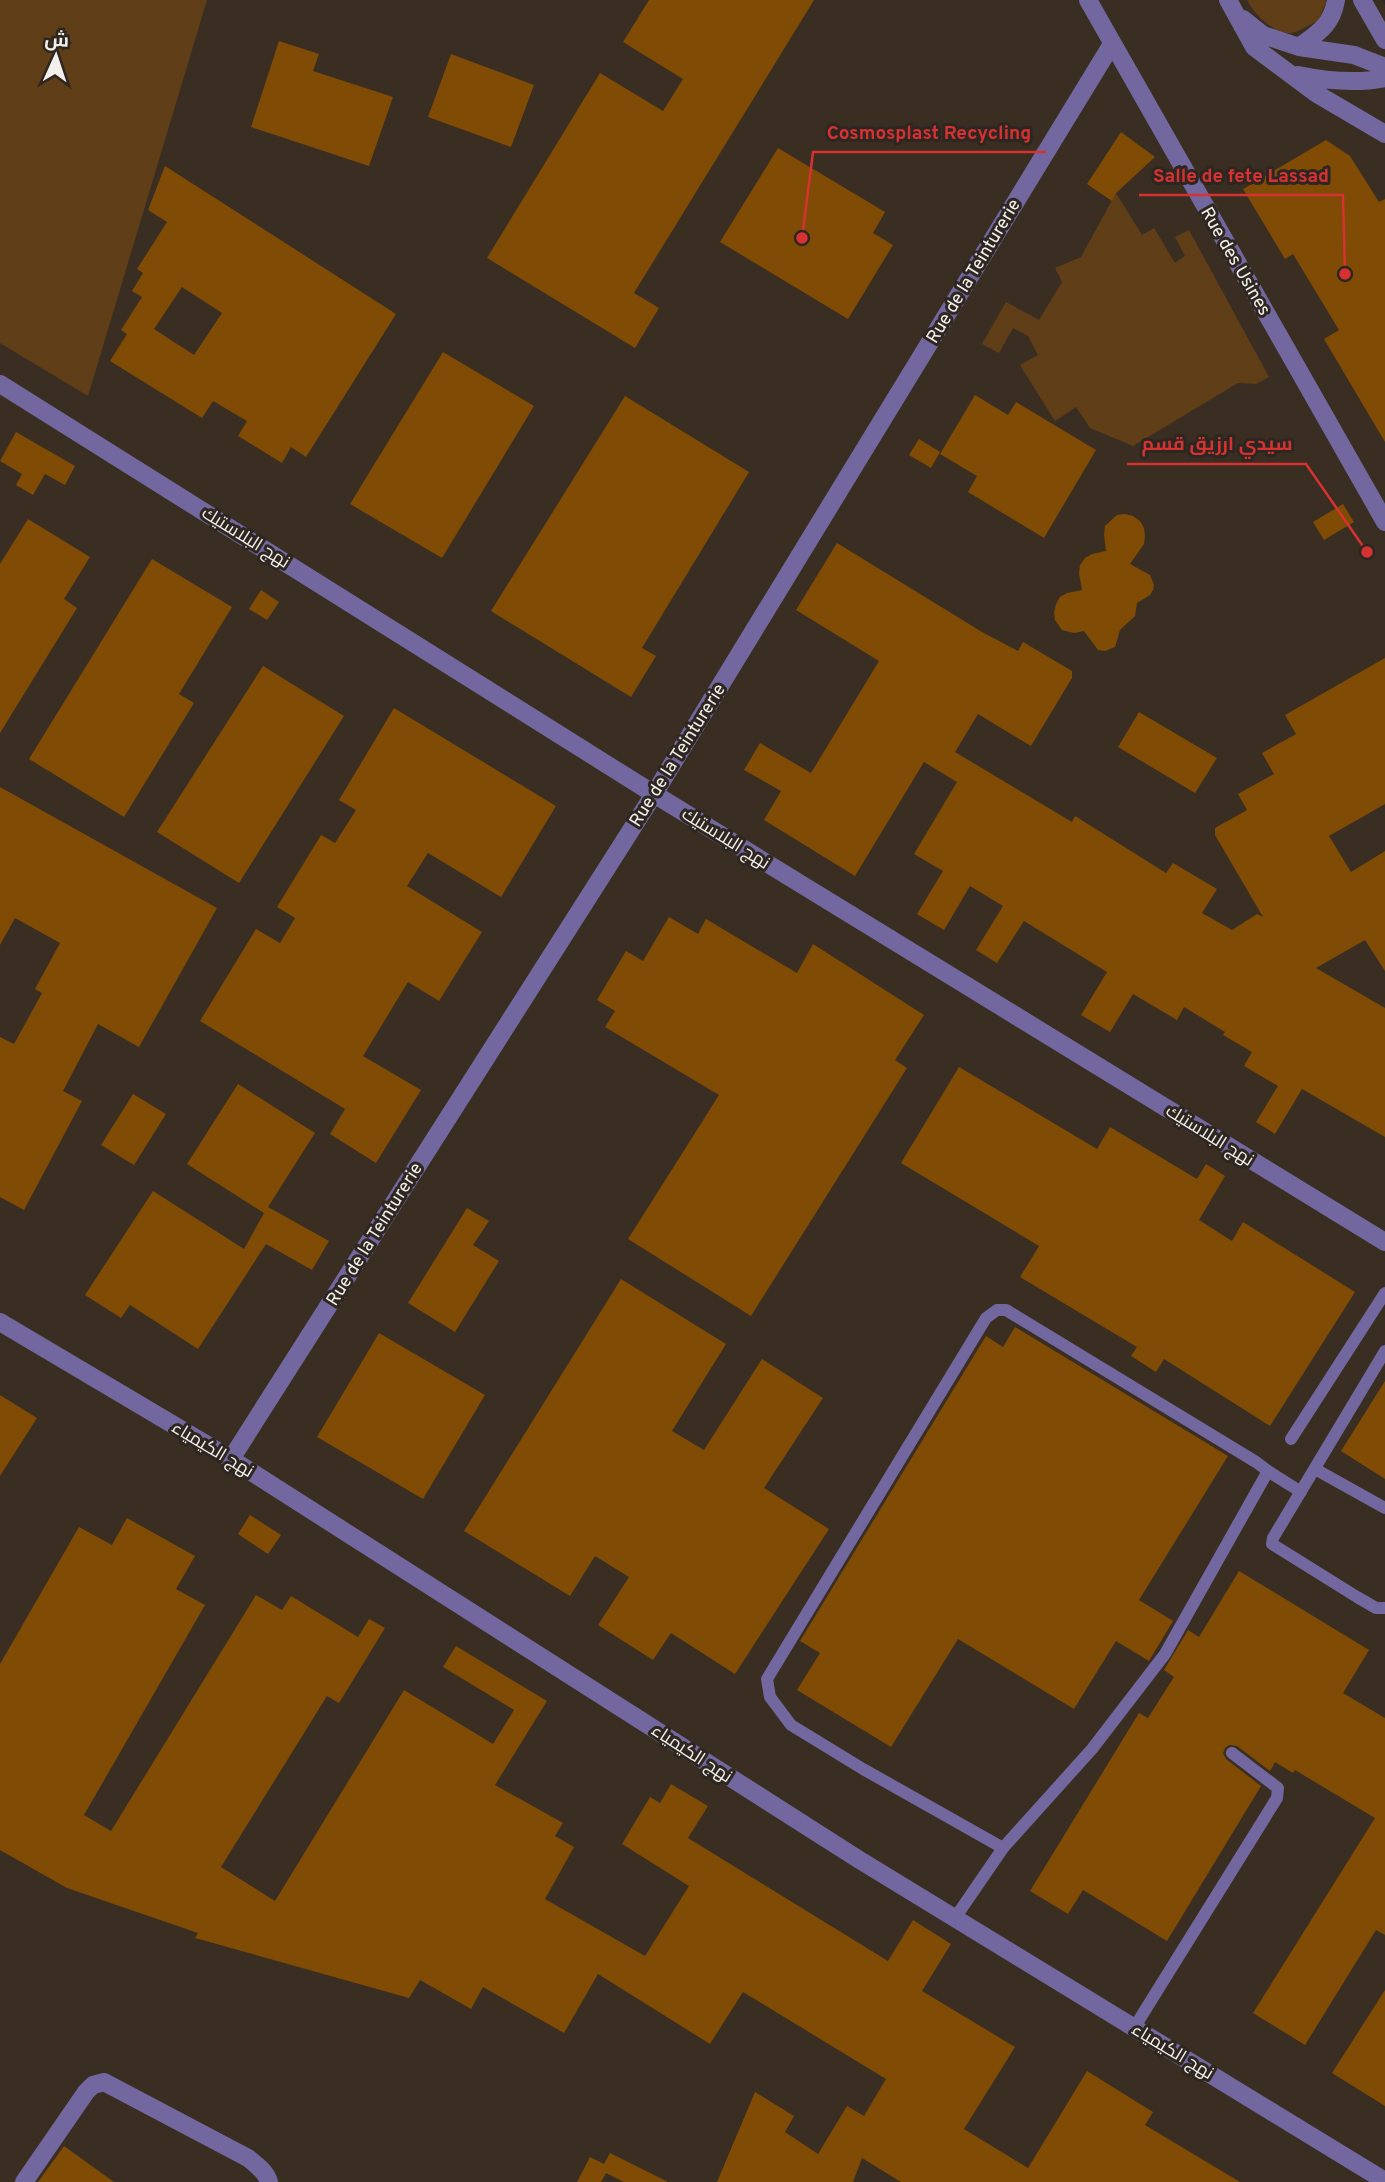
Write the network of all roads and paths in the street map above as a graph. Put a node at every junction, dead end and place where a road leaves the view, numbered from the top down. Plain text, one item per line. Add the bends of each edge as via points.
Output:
1 (1088, 0) edge
2 (1336, 0) edge
3 (1362, 0) edge
4 (1233, 8) edge
5 (1385, 40) edge
6 (1112, 44) junction
7 (1299, 47) junction
8 (1385, 67) edge
9 (1287, 72) junction
10 (1385, 78) edge
11 (1385, 134) edge
12 (0, 384) edge
13 (1385, 522) edge
14 (654, 794) junction
15 (1385, 1242) edge
16 (1385, 1293) edge
17 (0, 1322) edge
18 (1385, 1351) edge
19 (1291, 1438) dead end
20 (231, 1459) junction
21 (1315, 1469) junction
22 (1268, 1471) junction
23 (1301, 1492) junction
24 (1385, 1508) edge
25 (1385, 1608) edge
26 (1232, 1754) dead end
27 (1003, 1848) junction
28 (955, 1918) junction
29 (1135, 2028) junction
30 (1385, 2181) edge
31 (24, 2182) edge
32 (269, 2182) edge

1 - 6 street, Rue des Usines
2 - 7 street via 1323,29
3 - 5 street
4 - 7 street via 1262,35
4 - 9 street via 1254,47
6 - 13 street, Rue des Usines
6 - 14 street, Rue de la Teinturerie
7 - 8 street via 1354,55
9 - 10 street via 1327,81
9 - 11 street
12 - 14 street, نهج البلاستيك
14 - 15 street, نهج البلاستيك
14 - 20 street, Rue de la Teinturerie
16 - 19 lane
17 - 20 street, نهج الكيمياء
18 - 21 lane
20 - 28 street, نهج الكيمياء
21 - 23 lane
21 - 24 lane
22 - 23 lane
22 - 27 lane via 1165,1654 1092,1749
22 - 27 lane via 1006,1310 986,1318 768,1679 770,1698 790,1725
23 - 25 lane via 1272,1544 1357,1598
26 - 29 lane via 1278,1788 1277,1798
27 - 28 lane
28 - 29 street, نهج الكيمياء
29 - 30 street, نهج الكيمياء
31 - 32 street via 86,2092 104,2082 248,2158

